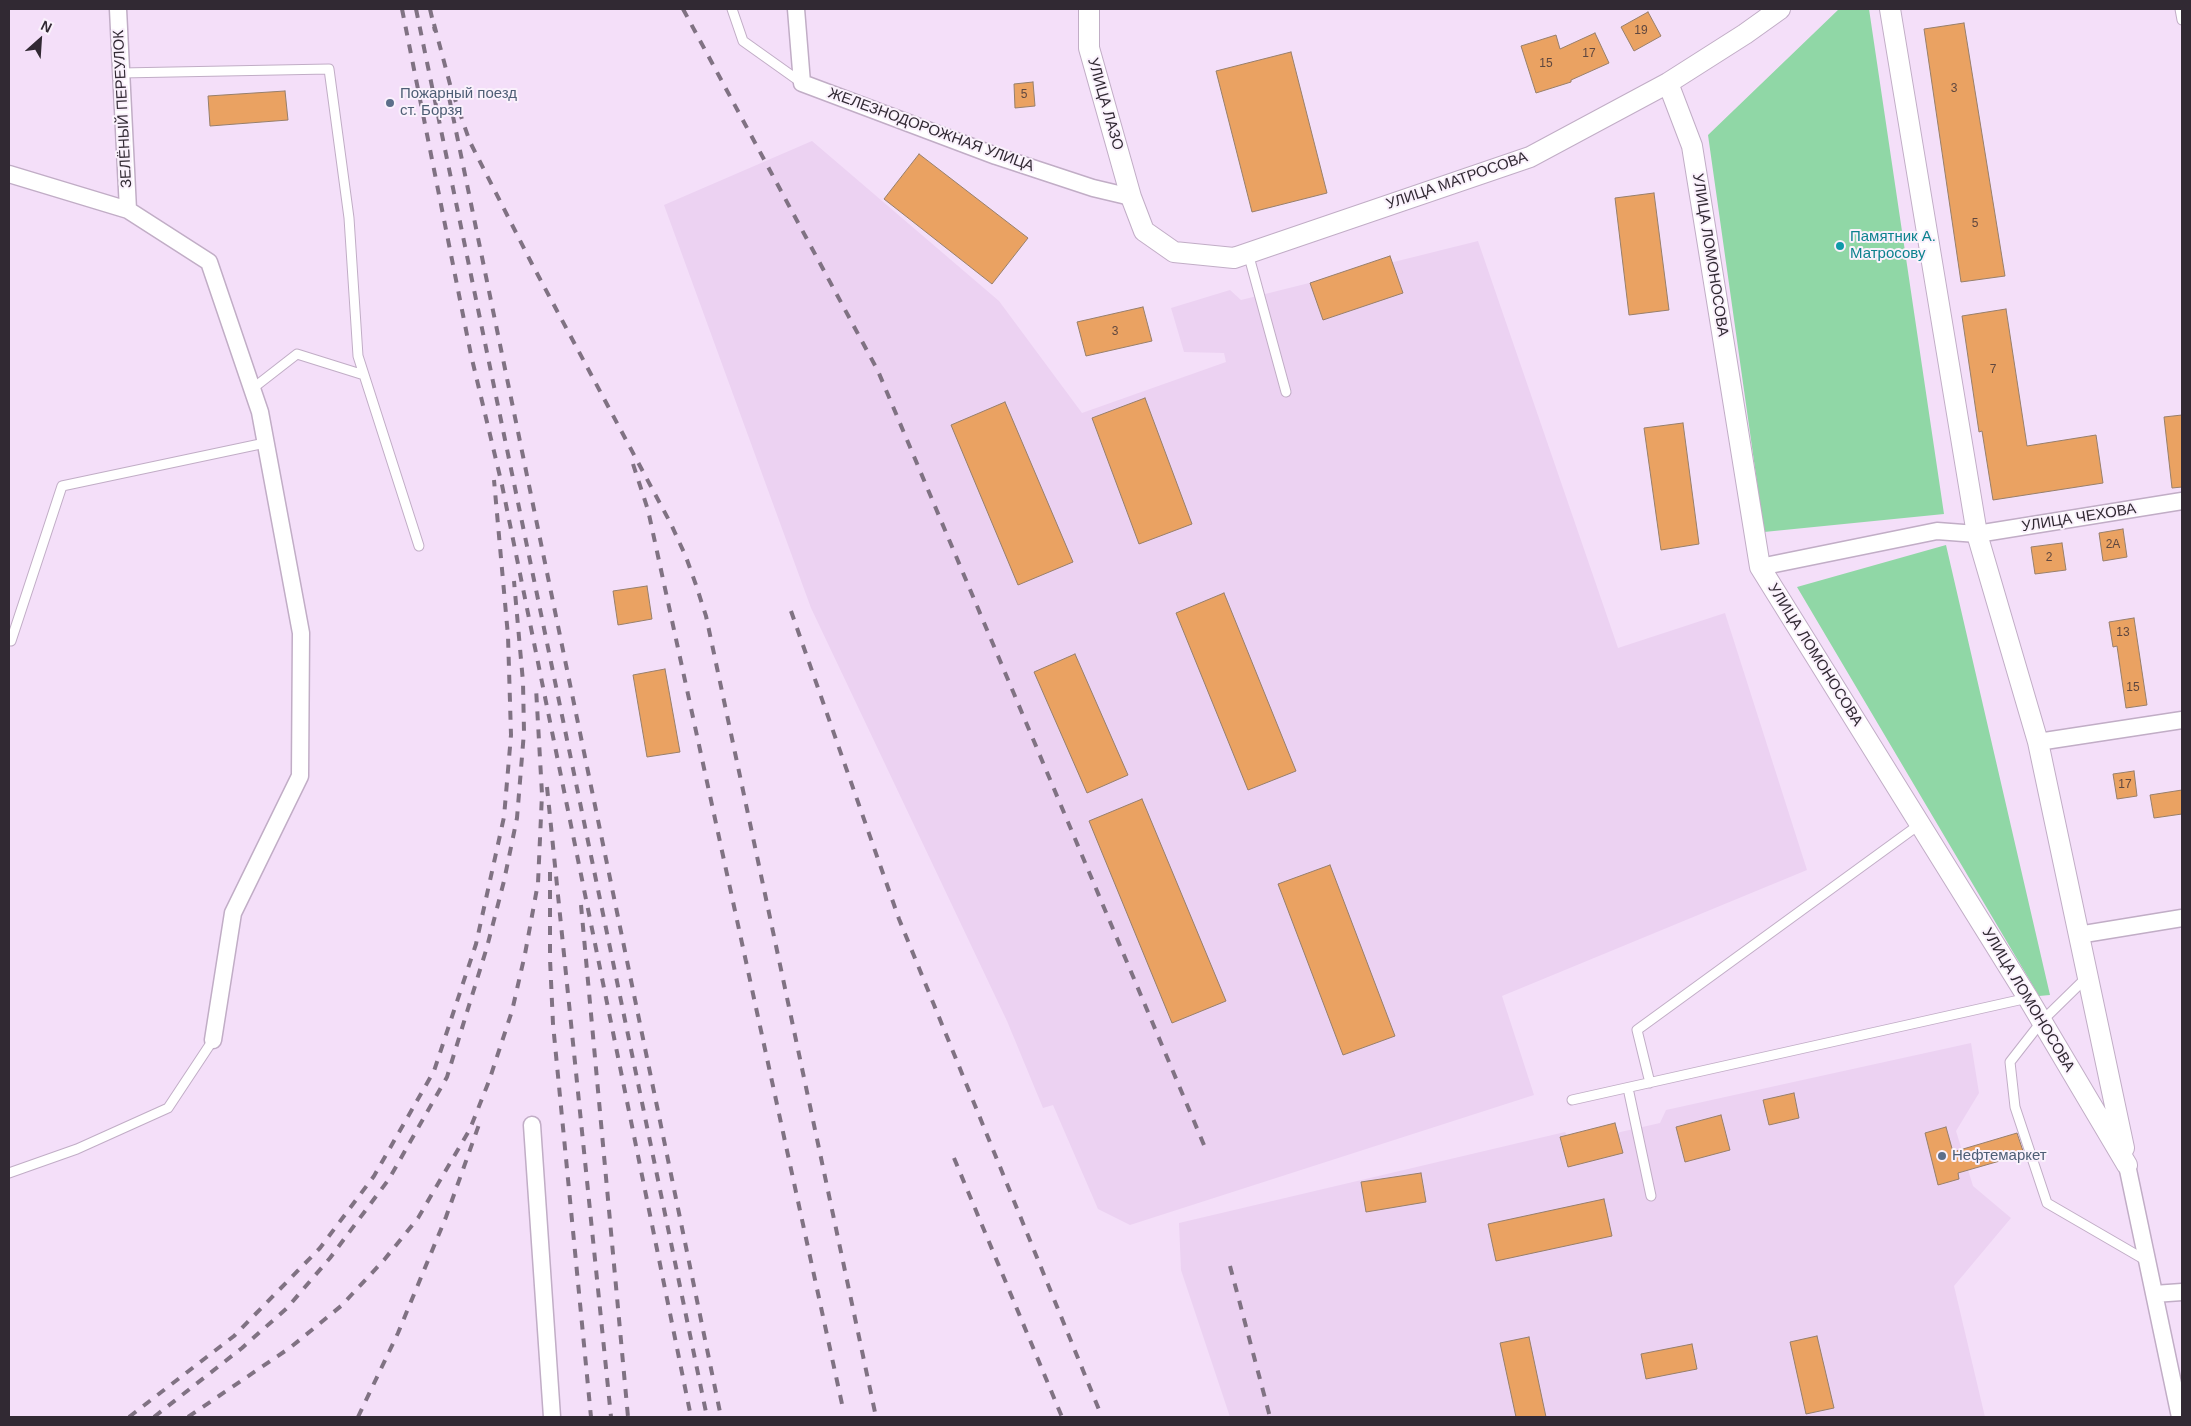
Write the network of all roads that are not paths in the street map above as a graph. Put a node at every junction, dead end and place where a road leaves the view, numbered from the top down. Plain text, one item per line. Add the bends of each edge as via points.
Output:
1 (118, 9) edge
2 (732, 9) edge
3 (796, 9) edge
4 (1089, 9) edge
5 (1780, 9) edge
6 (1890, 9) edge
7 (2180, 9) edge
8 (2182, 20) edge
9 (121, 73) junction
10 (802, 82) junction
11 (1668, 83) junction
12 (9, 174) edge
13 (1131, 197) junction
14 (128, 210) junction
15 (1248, 253) junction
16 (364, 375) junction
17 (252, 389) junction
18 (1286, 392) dead end
19 (265, 443) junction
20 (2182, 501) edge
21 (1977, 534) junction
22 (418, 546) dead end
23 (1760, 567) junction
24 (11, 641) dead end
25 (2182, 720) edge
26 (2038, 742) junction
27 (1920, 824) junction
28 (2182, 918) edge
29 (2078, 935) junction
30 (2087, 977) junction
31 (2028, 998) junction
32 (2042, 1021) junction
33 (213, 1040) joint
34 (1650, 1083) junction
35 (1628, 1088) junction
36 (1572, 1100) dead end
37 (532, 1125) dead end
38 (2127, 1165) junction
39 (9, 1173) edge
40 (1651, 1196) dead end
41 (2148, 1262) junction
42 (2182, 1292) edge
43 (2154, 1294) junction
44 (552, 1417) edge
45 (2180, 1417) edge

1 - 9 street, ЗЕЛЁНЫЙ ПЕРЕУЛОК
2 - 10 lane via 743,41
3 - 10 street
4 - 13 street, УЛИЦА ЛАЗО via 1089,48
5 - 11 street, УЛИЦА МАТРОСОВА
6 - 21 street, УЛИЦА ЛОМОНОСОВА
7 - 8 lane
9 - 14 street, ЗЕЛЁНЫЙ ПЕРЕУЛОК
9 - 16 lane via 329,69 349,218 358,356
10 - 13 street, ЖЕЛЕЗНОДОРОЖНАЯ УЛИЦА via 996,156
11 - 15 street, УЛИЦА МАТРОСОВА via 1530,157
11 - 23 street, УЛИЦА ЛОМОНОСОВА via 1692,146
12 - 14 street
13 - 15 street, УЛИЦА МАТРОСОВА via 1144,231 1174,252 1234,258
14 - 17 street via 209,262
15 - 18 lane
16 - 17 lane via 297,354
16 - 22 lane
17 - 19 street
19 - 24 lane via 62,486
19 - 33 street via 300,633 300,776 233,913
20 - 21 street, УЛИЦА ЧЕХОВА
21 - 23 street, УЛИЦА ЧЕХОВА via 1937,531
21 - 26 street, УЛИЦА ЛОМОНОСОВА
23 - 27 street, УЛИЦА ЛОМОНОСОВА
25 - 26 street
26 - 29 street, УЛИЦА ЛОМОНОСОВА
27 - 31 street, УЛИЦА ЛОМОНОСОВА
27 - 34 lane via 1637,1030
28 - 29 street
29 - 30 street, УЛИЦА ЛОМОНОСОВА
30 - 32 lane
30 - 38 street, УЛИЦА ЛОМОНОСОВА
31 - 32 street, УЛИЦА ЛОМОНОСОВА
31 - 34 lane
32 - 38 street, УЛИЦА ЛОМОНОСОВА
32 - 41 lane via 2010,1062 2015,1107 2047,1203
33 - 39 lane via 168,1108 77,1149
34 - 35 lane
35 - 36 lane
35 - 40 lane
37 - 44 street
38 - 41 street, УЛИЦА ЛОМОНОСОВА
41 - 43 street, УЛИЦА ЛОМОНОСОВА
42 - 43 street
43 - 45 street, УЛИЦА ЛОМОНОСОВА

